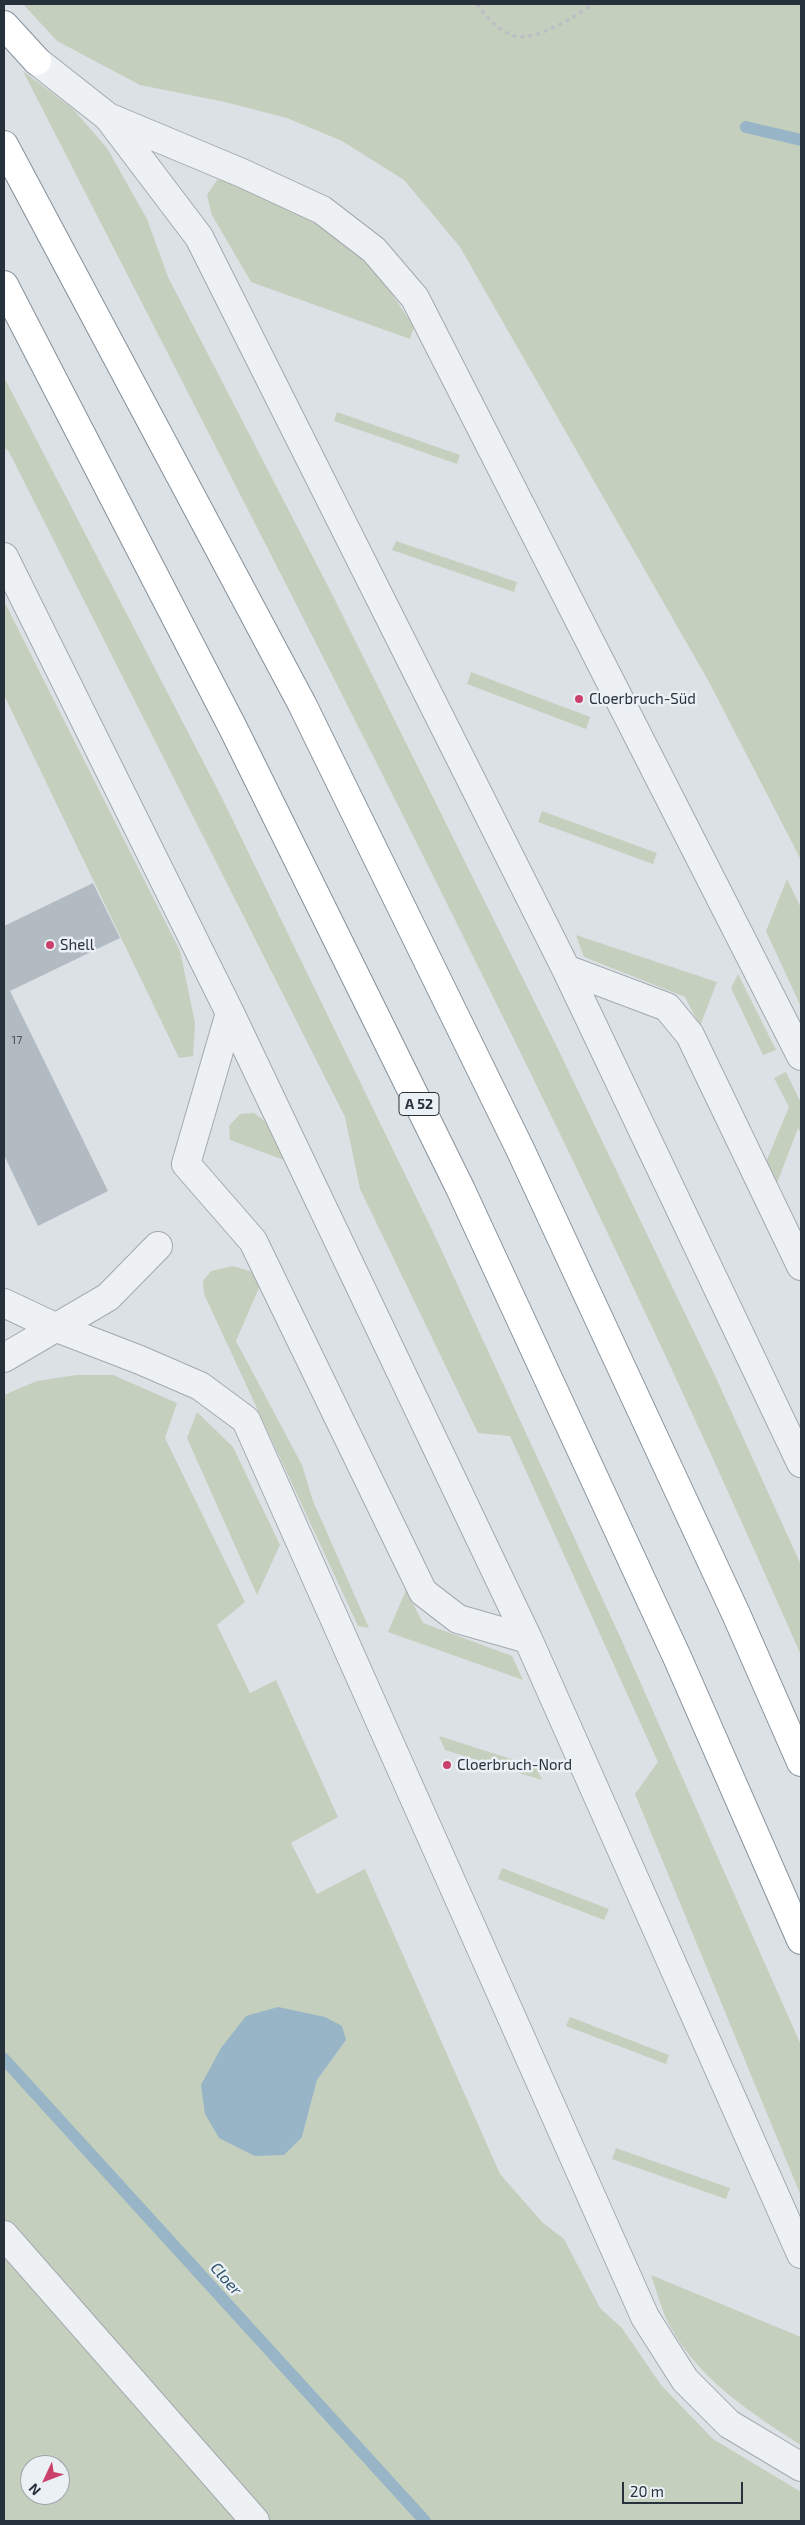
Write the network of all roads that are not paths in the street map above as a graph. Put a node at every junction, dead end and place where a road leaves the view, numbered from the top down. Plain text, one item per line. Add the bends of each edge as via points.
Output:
1 (4, 25) edge
2 (37, 61) joint
3 (108, 117) junction
4 (4, 145) edge
5 (4, 285) edge
6 (4, 557) edge
7 (566, 969) junction
8 (230, 1013) junction
9 (801, 1056) edge
10 (158, 1246) dead end
11 (801, 1266) edge
12 (4, 1303) edge
13 (57, 1328) junction
14 (4, 1358) edge
15 (801, 1463) edge
16 (528, 1639) junction
17 (801, 1762) edge
18 (801, 1940) edge
19 (4, 2235) edge
20 (801, 2254) edge
21 (801, 2467) edge
22 (255, 2521) edge

1 - 2 highway
2 - 3 lane
3 - 7 lane via 199,237
3 - 9 lane via 242,172 322,210 374,250 415,298
4 - 17 highway via 302,704 520,1149 736,1614
5 - 18 highway, A 52 via 233,728 460,1188 678,1657
6 - 8 lane
7 - 11 lane via 666,1007 690,1035
7 - 15 lane
8 - 16 lane
8 - 16 lane via 186,1164 253,1241 423,1592 458,1619
10 - 13 lane via 108,1297
12 - 13 lane
13 - 14 lane
13 - 21 lane via 200,1386 246,1420 645,2317 685,2380 729,2424
16 - 20 lane
19 - 22 lane

